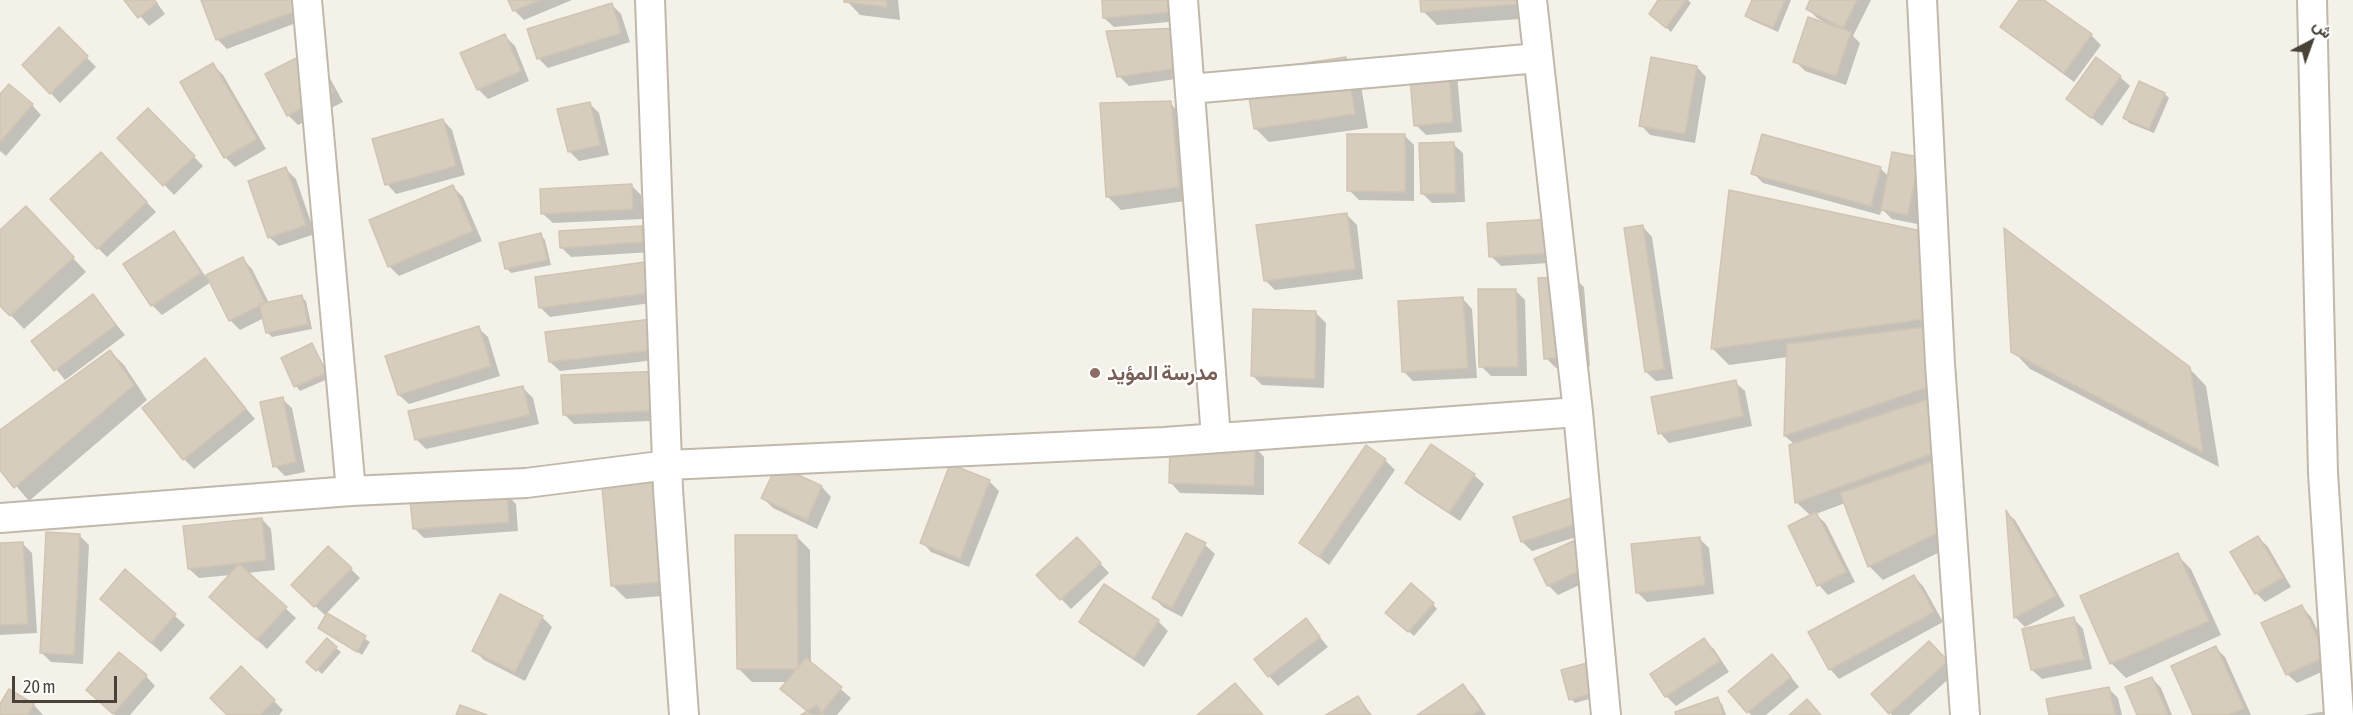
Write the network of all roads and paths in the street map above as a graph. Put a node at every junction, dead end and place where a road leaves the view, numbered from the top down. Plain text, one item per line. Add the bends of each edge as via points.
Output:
1 (307, 0) edge
2 (650, 0) edge
3 (1183, 0) edge
4 (1532, 0) edge
5 (1922, 0) edge
6 (2312, 0) edge
7 (1538, 58) junction
8 (1190, 88) junction
9 (1578, 411) junction
10 (1216, 438) junction
11 (668, 465) junction
12 (351, 491) junction
13 (0, 518) edge
14 (684, 715) edge
15 (1606, 715) edge
16 (1965, 715) edge
17 (2338, 715) edge

1 - 12 street
2 - 11 street
3 - 8 street
4 - 7 street
5 - 16 street via 1940,364
6 - 17 street via 2323,473
7 - 8 street
7 - 9 street
8 - 10 street
9 - 10 street
9 - 15 street
10 - 11 street
11 - 12 street via 526,483
11 - 14 street
12 - 13 street

